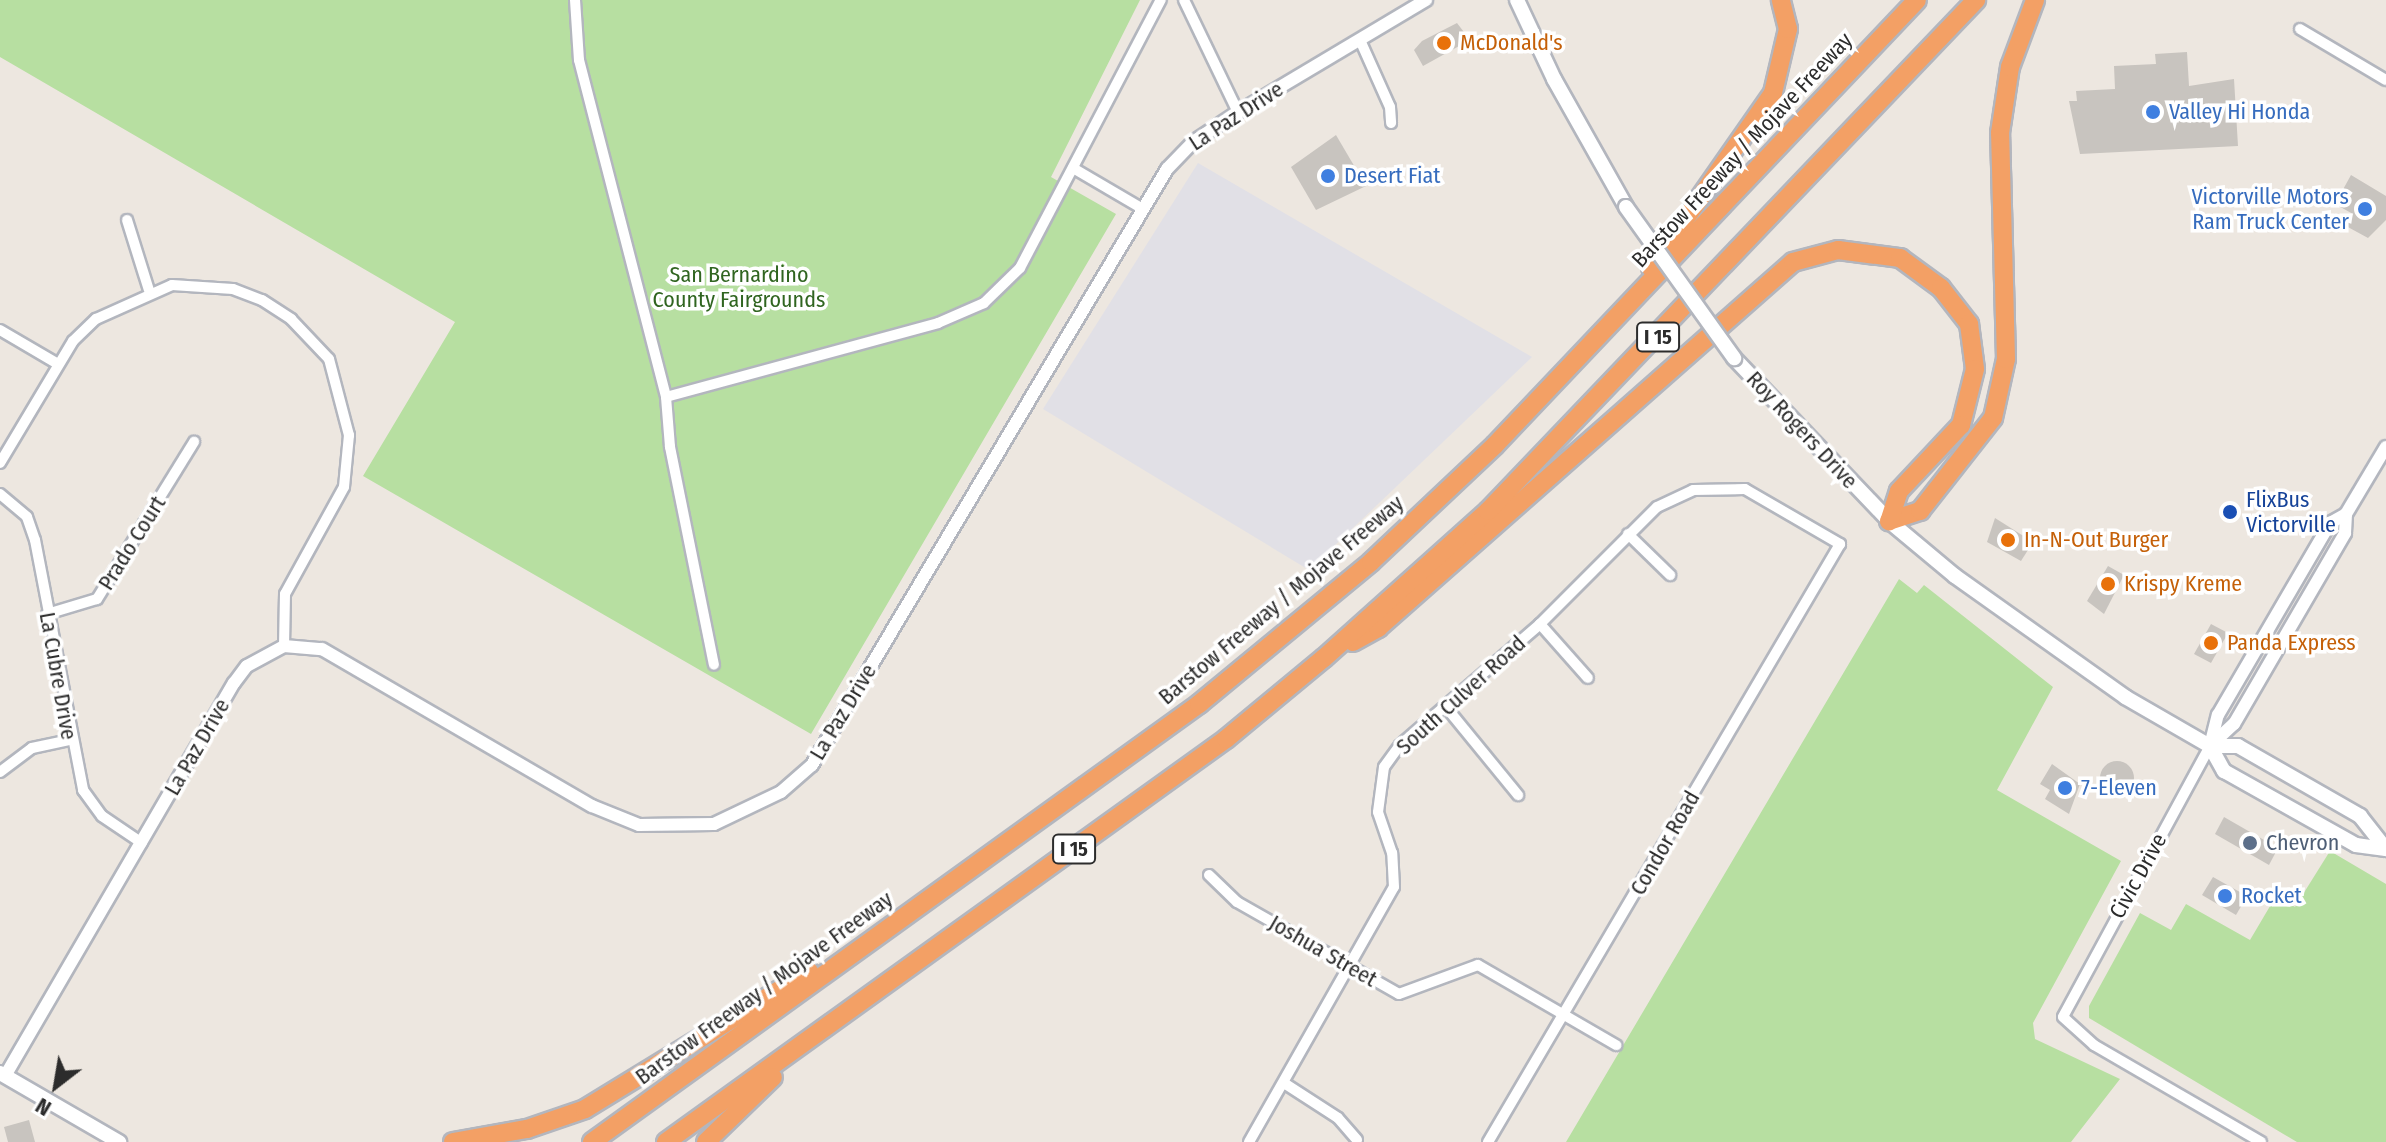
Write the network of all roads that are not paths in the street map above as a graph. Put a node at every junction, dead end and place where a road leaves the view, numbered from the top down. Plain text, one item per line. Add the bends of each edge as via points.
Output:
1 (575, 0) edge
2 (1161, 0) edge
3 (1184, 0) edge
4 (1426, 0) edge
5 (1517, 0) edge
6 (1781, 0) edge
7 (1917, 0) edge
8 (1976, 0) edge
9 (2035, 0) edge
10 (2300, 29) dead end
11 (1360, 40) junction
12 (2386, 80) edge
13 (1238, 112) junction
14 (1391, 123) dead end
15 (1073, 168) junction
16 (1143, 209) junction
17 (127, 220) dead end
18 (149, 290) junction
19 (1616, 319) junction
20 (0, 330) edge
21 (58, 364) junction
22 (666, 397) junction
23 (194, 442) dead end
24 (2386, 447) edge
25 (0, 463) edge
26 (0, 494) edge
27 (2346, 514) junction
28 (1889, 521) junction
29 (1628, 534) junction
30 (1840, 544) joint
31 (1670, 575) dead end
32 (47, 614) junction
33 (1540, 624) junction
34 (284, 646) junction
35 (1324, 658) junction
36 (714, 665) dead end
37 (1588, 678) dead end
38 (1446, 707) junction
39 (70, 740) junction
40 (2210, 746) junction
41 (0, 772) edge
42 (1518, 795) dead end
43 (142, 843) junction
44 (2386, 849) edge
45 (1209, 875) dead end
46 (940, 891) junction
47 (1351, 968) junction
48 (1565, 1014) junction
49 (818, 1033) junction
50 (1616, 1045) dead end
51 (2, 1078) edge
52 (1284, 1083) junction
53 (1357, 1140) edge
54 (119, 1142) edge
55 (453, 1142) edge
56 (592, 1142) edge
57 (666, 1142) edge
58 (706, 1142) edge
59 (1249, 1142) edge
60 (1488, 1142) edge
61 (2261, 1142) edge

1 - 22 street via 579,60
2 - 15 street
3 - 13 street
4 - 11 street, La Paz Drive
5 - 28 main road, Roy Rogers Drive, bridge via 1554,79 1626,207 1734,358
6 - 19 highway via 1788,29 1773,93
7 - 19 highway, Barstow Freeway / Mojave Freeway / I 15
8 - 35 highway, I 15 via 1498,500
9 - 28 highway via 2010,67 2000,133 2006,359 1993,418 1920,511
10 - 12 street
11 - 13 street, La Paz Drive
11 - 14 street via 1390,107
13 - 16 street, La Paz Drive via 1180,154
15 - 16 street
15 - 22 street via 1020,268 984,303 938,323
16 - 34 street, La Paz Drive via 812,765 747,813 675,828 615,818 322,649
17 - 18 street
18 - 21 street via 96,319
18 - 34 street via 202,284 262,300 311,338 337,378 349,435 344,487 285,594
19 - 46 highway, Barstow Freeway / Mojave Freeway / I 15 via 1371,562 1199,704
20 - 21 street
21 - 25 street
22 - 36 street via 670,447
23 - 32 street, Prado Court via 97,599
24 - 27 street, Civic Drive
26 - 32 street, La Cubre Drive via 27,517
27 - 40 street, Civic Drive via 2345,533 2256,687 2234,724
27 - 40 street, Civic Drive via 2330,523 2290,591 2218,715
28 - 35 highway via 1899,491 1961,425 1975,369 1969,324 1941,288 1900,258 1838,250 1793,262 1378,628
28 - 40 main road, Roy Rogers Drive via 2125,697
29 - 30 street, South Culver Road via 1671,498 1721,486 1745,489
29 - 31 street
29 - 33 street, South Culver Road
30 - 48 street, Condor Road
32 - 39 street, La Cubre Drive
33 - 37 street
33 - 38 street, South Culver Road
34 - 43 street, La Paz Drive via 247,666 234,683
35 - 49 highway, I 15 via 1226,739
38 - 42 street
38 - 47 street, South Culver Road via 1384,767 1378,812 1392,853 1394,887
39 - 41 street via 32,748
39 - 43 street, La Cubre Drive via 76,774 91,804
40 - 44 main road, Roy Rogers Drive via 2224,771 2356,845
40 - 44 main road, Roy Rogers Drive via 2238,746 2360,816
40 - 61 street, Civic Drive via 2064,1006 2073,1032
43 - 51 street, La Paz Drive
45 - 47 street, Joshua Street via 1237,902
46 - 55 highway via 585,1109 527,1129
46 - 56 highway, Barstow Freeway / Mojave Freeway / I 15
47 - 48 street, Joshua Street via 1399,994 1478,965
47 - 52 street, South Culver Road
48 - 50 street, Joshua Street
48 - 60 street, Condor Road
49 - 57 highway, I 15
49 - 58 highway
51 - 54 main road
52 - 53 street via 1338,1118
52 - 59 street, South Culver Road

